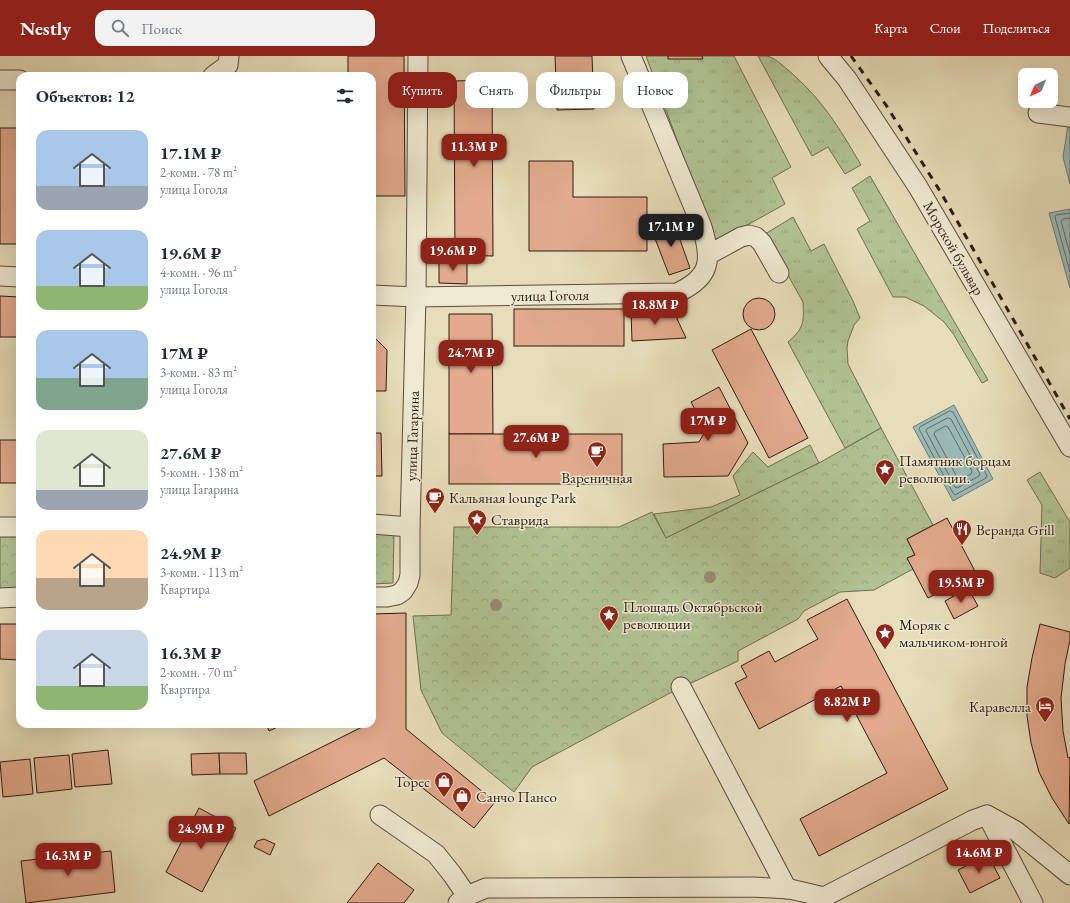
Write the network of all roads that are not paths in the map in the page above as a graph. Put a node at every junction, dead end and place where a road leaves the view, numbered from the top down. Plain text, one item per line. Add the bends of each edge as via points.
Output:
1 (229, 56) edge
2 (418, 56) edge
3 (631, 56) edge
4 (828, 56) edge
5 (218, 72) edge
6 (0, 80) edge
7 (16, 80) edge
8 (1038, 113) dead end
9 (1070, 117) edge
10 (708, 255) junction
11 (779, 273) dead end
12 (0, 276) edge
13 (16, 277) edge
14 (376, 295) edge
15 (416, 297) junction
16 (1070, 447) edge
17 (376, 524) edge
18 (0, 527) edge
19 (16, 527) edge
20 (410, 527) junction
21 (376, 597) edge
22 (0, 598) edge
23 (16, 598) edge
24 (681, 687) dead end
25 (380, 815) dead end
26 (987, 815) junction
27 (1070, 875) edge
28 (787, 889) junction
29 (462, 900) edge
30 (826, 900) edge
31 (1033, 903) edge

1 - 5 street via 228,64
2 - 15 street, улица Гагарина
3 - 10 street, улица Гоголя via 702,227
4 - 16 street, Морской бульвар via 847,78 918,187
6 - 7 street
8 - 9 street
10 - 11 street via 749,235 762,243
10 - 15 street, улица Гоголя via 704,272 696,282 677,293
12 - 13 street
14 - 15 street, улица Гоголя
15 - 20 street, улица Гагарина
17 - 20 street
18 - 19 street
20 - 21 street, улица Гагарина via 408,583 404,591 397,595
22 - 23 street
24 - 28 street
25 - 29 street via 436,854 452,874
26 - 27 street via 1016,830
26 - 30 street via 973,820
26 - 31 street
28 - 29 street via 752,886 486,888
28 - 30 street

